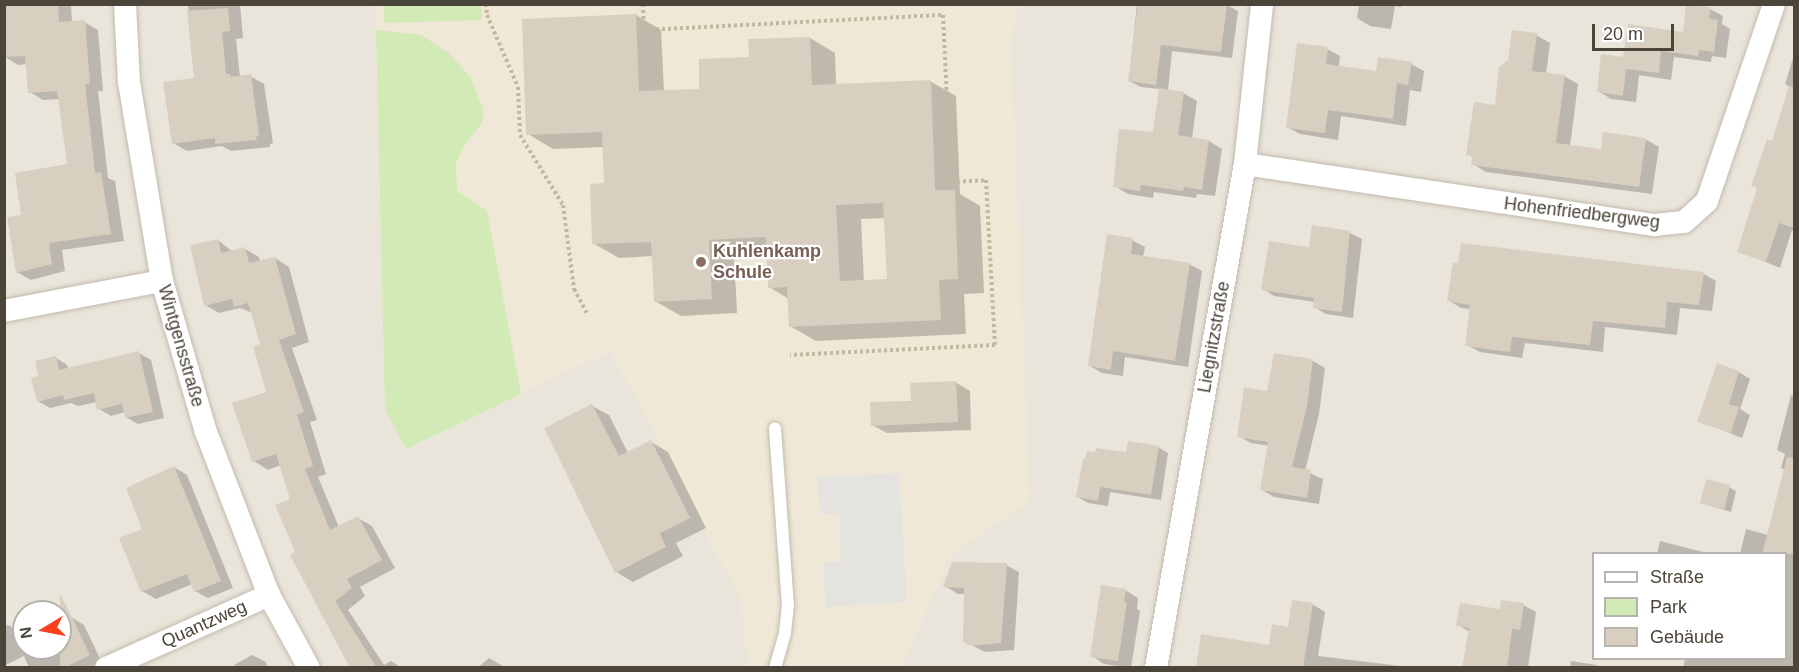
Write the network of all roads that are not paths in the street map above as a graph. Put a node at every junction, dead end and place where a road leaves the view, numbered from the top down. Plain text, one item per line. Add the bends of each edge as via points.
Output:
1 (125, 4) edge
2 (1262, 4) edge
3 (1774, 4) edge
4 (1245, 164) junction
5 (162, 281) junction
6 (4, 311) edge
7 (775, 428) dead end
8 (269, 595) junction
9 (106, 668) edge
10 (309, 668) edge
11 (775, 668) edge
12 (1156, 668) edge

1 - 5 street, Wintgensstraße via 129,82
2 - 4 street, Liegnitzstraße
3 - 4 street, Hohenfriedbergweg via 1707,201 1684,222 1654,225
4 - 12 street, Liegnitzstraße
5 - 6 street
5 - 8 street, Wintgensstraße via 206,432
7 - 11 lane via 788,606
8 - 9 street, Quantzweg
8 - 10 street, Wintgensstraße

